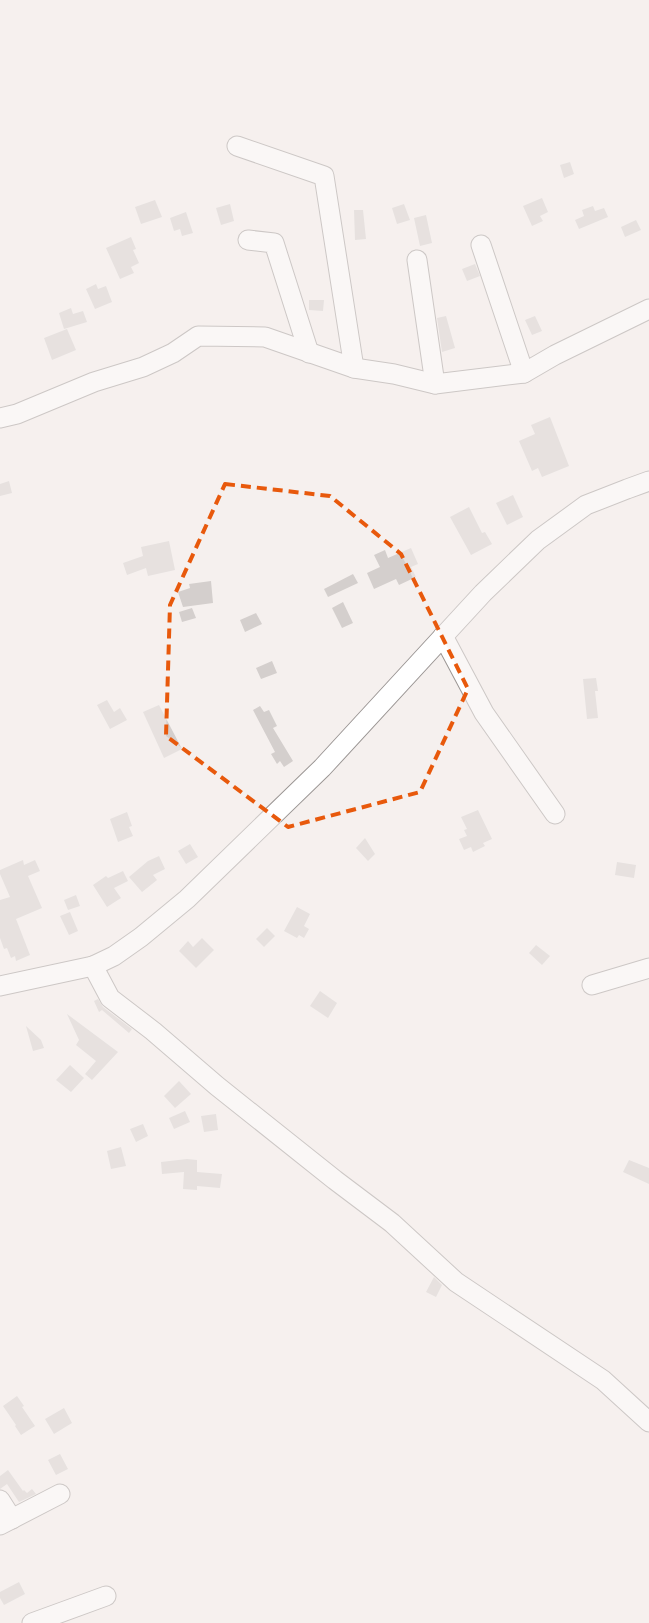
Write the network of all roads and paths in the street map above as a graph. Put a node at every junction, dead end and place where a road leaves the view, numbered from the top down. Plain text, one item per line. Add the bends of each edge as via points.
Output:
1 (237, 146) dead end
2 (248, 240) dead end
3 (481, 245) dead end
4 (417, 260) dead end
5 (649, 309) edge
6 (310, 353) junction
7 (354, 368) junction
8 (524, 373) junction
9 (435, 384) junction
10 (0, 418) edge
11 (649, 482) edge
12 (443, 636) junction
13 (556, 814) dead end
14 (93, 966) junction
15 (649, 968) edge
16 (592, 984) dead end
17 (0, 986) edge
18 (649, 1422) edge
19 (60, 1494) dead end
20 (0, 1500) edge
21 (6, 1522) edge
22 (106, 1596) dead end
23 (32, 1623) edge

1 - 7 street via 324,176
2 - 6 street via 274,243
3 - 8 street
4 - 9 street
5 - 8 street
6 - 7 street
6 - 10 street via 265,337 198,336 173,353 143,367
7 - 9 street
8 - 9 street
11 - 12 street via 586,505 538,540
12 - 13 street via 484,713
12 - 14 street via 322,768 187,899 141,937
14 - 17 street
14 - 18 street via 110,998 217,1086 392,1223 456,1282 603,1380
15 - 16 street
19 - 21 street
20 - 21 street
22 - 23 street

